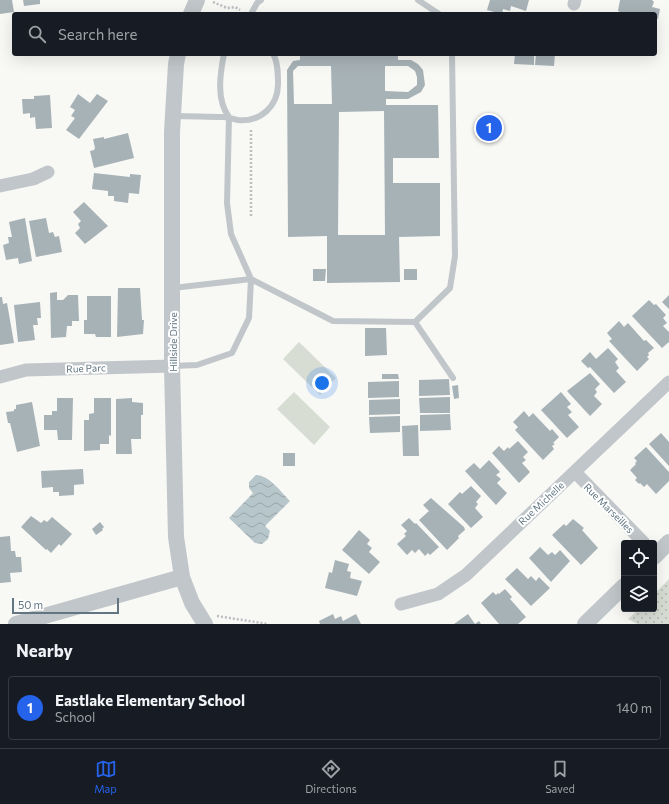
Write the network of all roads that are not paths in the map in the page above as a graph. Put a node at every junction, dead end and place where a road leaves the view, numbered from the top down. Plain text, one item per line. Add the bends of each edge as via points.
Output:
1 (197, 0) edge
2 (261, 0) edge
3 (418, 0) edge
4 (191, 12) edge
5 (252, 12) edge
6 (436, 12) edge
7 (178, 56) edge
8 (224, 56) edge
9 (274, 56) edge
10 (452, 56) edge
11 (173, 116) junction
12 (229, 117) junction
13 (48, 172) dead end
14 (0, 186) edge
15 (251, 279) junction
16 (173, 288) junction
17 (415, 322) junction
18 (172, 366) junction
19 (0, 377) edge
20 (453, 378) dead end
21 (669, 382) edge
22 (574, 472) junction
23 (641, 540) edge
24 (669, 542) edge
25 (657, 553) edge
26 (182, 577) junction
27 (621, 589) edge
28 (401, 604) dead end
29 (211, 620) edge
30 (16, 624) edge
31 (585, 624) edge

1 - 4 street
2 - 5 lane
3 - 6 lane
7 - 11 street, Hillside Drive
8 - 12 lane via 221,95 223,110
9 - 12 lane via 278,70 275,102 256,118 239,120
10 - 17 lane via 455,256 450,288
11 - 12 lane
11 - 16 street, Hillside Drive
12 - 15 lane via 227,203 232,234
13 - 14 street via 33,179
15 - 16 lane
15 - 17 lane via 332,321
15 - 18 lane via 249,318 232,353 197,365
16 - 18 street, Hillside Drive
17 - 20 lane
18 - 19 street, Rue Parc via 26,370
18 - 26 street, Hillside Drive via 176,537
21 - 22 street, Rue Michelle
22 - 23 street, Rue Marseilles
22 - 28 street, Rue Michelle via 466,574 438,594
24 - 25 street
26 - 29 street, Hillside Drive via 192,603
26 - 30 street
27 - 31 street

